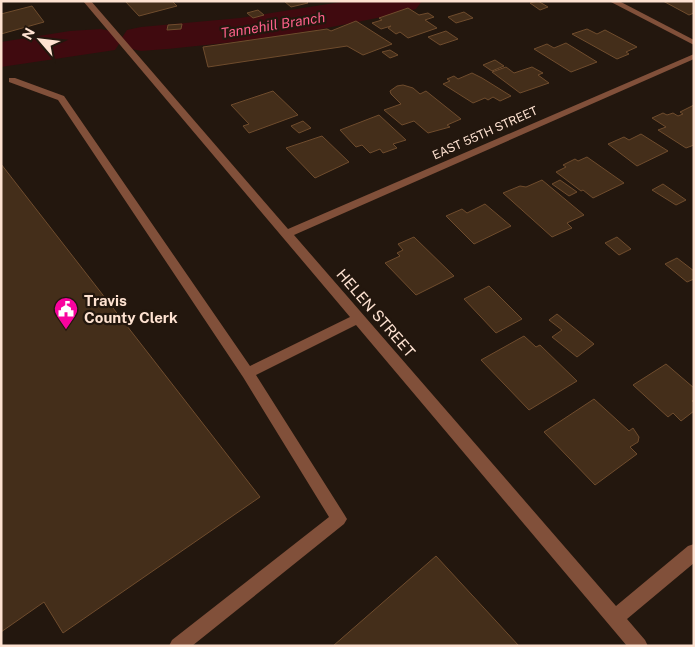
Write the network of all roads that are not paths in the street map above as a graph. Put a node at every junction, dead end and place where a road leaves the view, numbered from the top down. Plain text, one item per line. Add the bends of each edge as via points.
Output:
1 (87, 1) edge
2 (614, 1) edge
3 (694, 43) edge
4 (694, 56) edge
5 (12, 80) dead end
6 (286, 234) junction
7 (358, 318) junction
8 (248, 373) junction
9 (694, 552) edge
10 (616, 618) junction
11 (178, 646) edge
12 (639, 646) edge

1 - 6 street, HELEN STREET
2 - 3 street
4 - 6 street, EAST 55TH STREET
5 - 8 street via 61,98
6 - 7 street, HELEN STREET
7 - 8 street
7 - 10 street, HELEN STREET
8 - 11 street via 339,519
9 - 10 street
10 - 12 street, HELEN STREET

